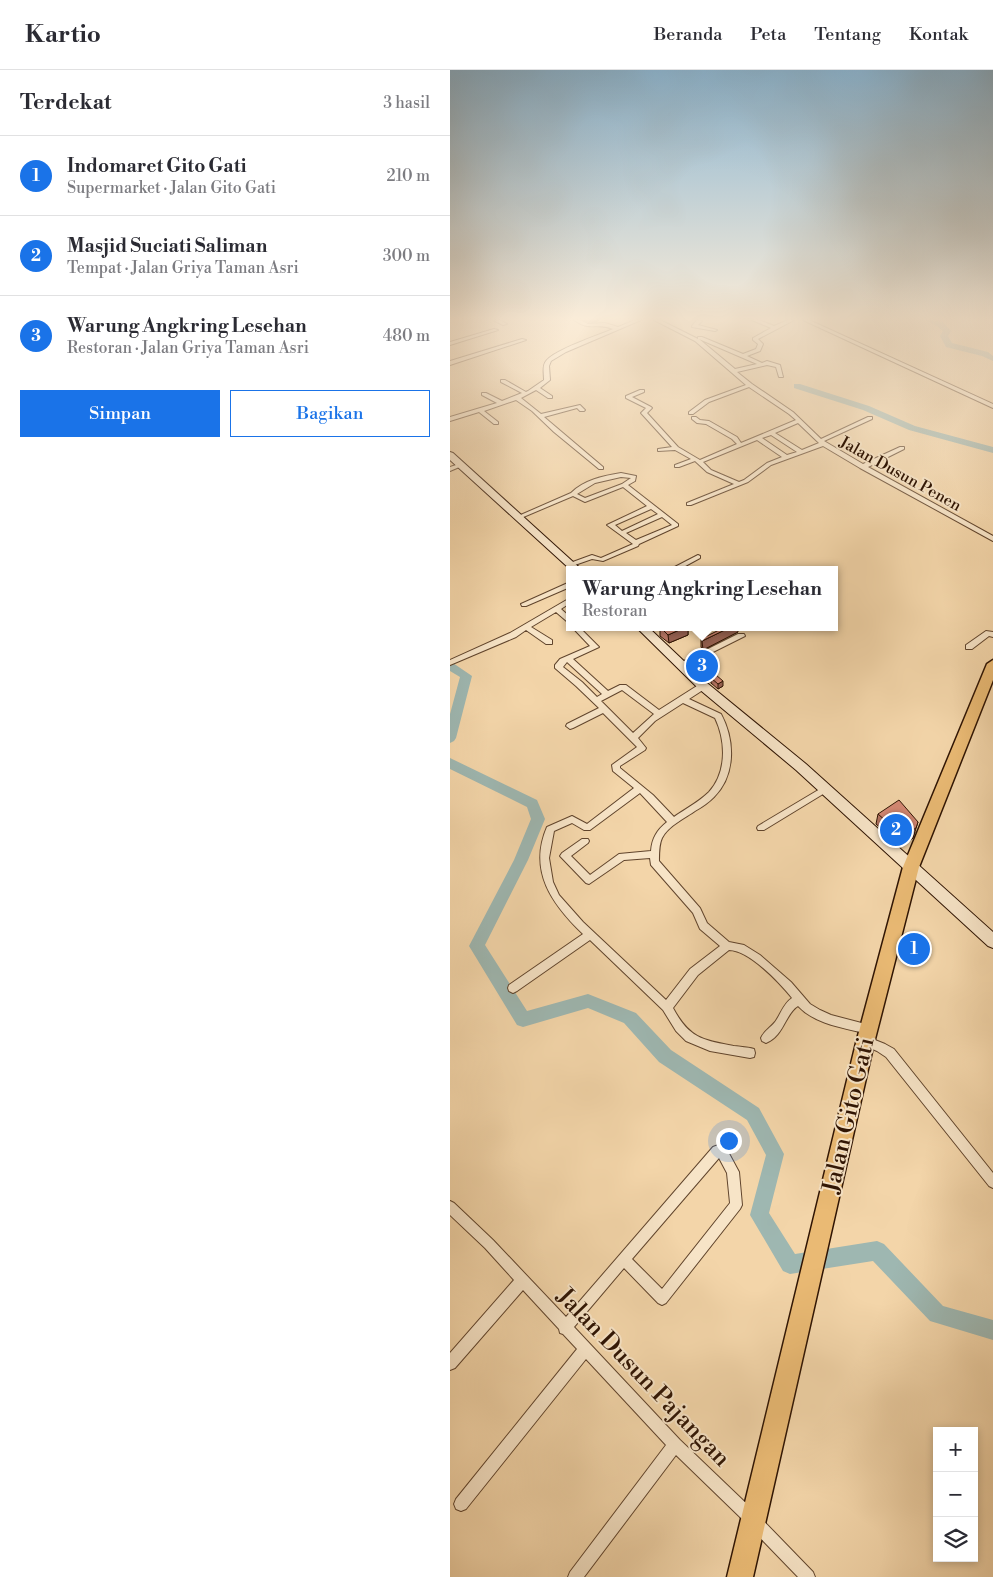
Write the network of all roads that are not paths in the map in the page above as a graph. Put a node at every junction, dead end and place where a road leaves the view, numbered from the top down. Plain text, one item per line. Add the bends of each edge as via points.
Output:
1 (520, 390) edge
2 (531, 390) edge
3 (540, 390) edge
4 (736, 390) edge
5 (758, 390) edge
6 (959, 390) edge
7 (642, 391) dead end
8 (525, 393) junction
9 (484, 394) dead end
10 (516, 397) junction
11 (550, 397) dead end
12 (501, 403) junction
13 (993, 406) edge
14 (461, 407) dead end
15 (479, 410) junction
16 (582, 410) dead end
17 (472, 413) junction
18 (540, 416) junction
19 (692, 416) joint
20 (870, 418) dead end
21 (450, 419) edge
22 (799, 421) junction
23 (496, 423) dead end
24 (772, 433) junction
25 (758, 438) junction
26 (821, 443) junction
27 (741, 445) junction
28 (676, 448) junction
29 (902, 448) dead end
30 (660, 450) dead end
31 (801, 452) junction
32 (450, 455) edge
33 (786, 457) junction
34 (697, 460) junction
35 (461, 465) junction
36 (678, 466) dead end
37 (862, 467) junction
38 (602, 468) dead end
39 (450, 469) edge
40 (739, 484) junction
41 (624, 485) junction
42 (573, 494) junction
43 (689, 504) dead end
44 (651, 506) junction
45 (664, 514) junction
46 (519, 517) junction
47 (622, 533) junction
48 (993, 539) edge
49 (636, 545) dead end
50 (698, 558) dead end
51 (573, 566) edge
52 (576, 566) edge
53 (681, 566) edge
54 (566, 586) edge
55 (566, 602) edge
56 (524, 604) dead end
57 (556, 608) junction
58 (566, 618) edge
59 (526, 627) junction
60 (579, 631) edge
61 (645, 631) edge
62 (993, 635) edge
63 (741, 636) dead end
64 (549, 642) dead end
65 (969, 647) dead end
66 (568, 659) junction
67 (450, 663) edge
68 (682, 664) junction
69 (993, 665) edge
70 (704, 686) junction
71 (608, 694) junction
72 (682, 699) junction
73 (595, 701) junction
74 (604, 709) junction
75 (660, 715) junction
76 (570, 726) dead end
77 (633, 738) junction
78 (639, 789) junction
79 (825, 789) junction
80 (673, 822) junction
81 (761, 828) dead end
82 (585, 841) dead end
83 (655, 854) junction
84 (911, 866) junction
85 (590, 935) junction
86 (993, 941) edge
87 (727, 946) junction
88 (512, 988) dead end
89 (798, 1000) junction
90 (667, 1007) junction
91 (867, 1035) junction
92 (766, 1038) dead end
93 (750, 1053) dead end
94 (993, 1182) edge
95 (450, 1207) edge
96 (624, 1259) junction
97 (522, 1281) junction
98 (565, 1328) junction
99 (585, 1350) junction
100 (450, 1363) edge
101 (675, 1445) junction
102 (461, 1504) dead end
103 (754, 1521) junction
104 (575, 1577) edge
105 (740, 1577) edge
106 (808, 1577) edge

1 - 8 street
2 - 8 street
3 - 11 street
4 - 19 street via 708,401
5 - 22 street, Jalan Dusun Penen
6 - 13 street
7 - 28 street via 628,397 649,408 644,413
8 - 10 street
9 - 12 street
10 - 12 street
10 - 18 street
12 - 15 street
14 - 17 street
15 - 17 street
15 - 23 street
16 - 18 street via 578,406
17 - 21 street
18 - 38 street
19 - 27 street via 735,438
20 - 26 street
22 - 24 street
22 - 26 street, Jalan Dusun Penen
24 - 25 street
24 - 31 street
25 - 27 street
25 - 33 street
26 - 31 street
26 - 37 street, Jalan Dusun Penen
27 - 34 street
28 - 30 street
28 - 34 street
29 - 37 street
31 - 33 street
32 - 35 street
33 - 40 street
34 - 36 street
34 - 40 street via 709,470
35 - 39 street
35 - 46 street
37 - 48 street, Jalan Dusun Penen
40 - 43 street
41 - 42 street via 585,500
41 - 42 street via 634,478 624,475 597,480
41 - 44 street
42 - 46 street
44 - 45 street
44 - 47 street via 611,524
45 - 47 street
45 - 47 street via 675,526 636,543
46 - 51 street
49 - 52 street via 601,560 592,557
50 - 53 street
54 - 56 street
55 - 57 street
57 - 58 street
57 - 59 street
59 - 64 street
59 - 67 street via 496,644
60 - 66 street via 595,647
61 - 68 street
62 - 65 street via 989,633
63 - 68 street
66 - 71 street
66 - 73 street via 559,668
68 - 70 street
69 - 84 main road, Jalan Gito Gati
70 - 72 street
70 - 79 street
71 - 73 street
71 - 75 street via 625,687
72 - 75 street
72 - 80 street via 718,716 724,729 727,761 722,778 711,795
73 - 74 street
74 - 76 street
74 - 77 street
75 - 77 street
77 - 78 street via 642,748 616,765 616,769
78 - 80 street
78 - 85 street via 587,828 572,819 548,831 544,858 548,882 556,898
79 - 81 street
79 - 84 street
80 - 83 street via 659,833
82 - 83 street via 565,856 589,880 622,857
83 - 87 street via 654,862 658,868 697,911 703,926
84 - 86 street
84 - 91 main road, Jalan Gito Gati
85 - 88 street
85 - 90 street
87 - 89 street via 737,946 754,956 784,982
87 - 90 street via 694,972
89 - 91 street via 817,1014
89 - 92 street via 790,1005
90 - 93 street via 675,1023 690,1039
91 - 94 street via 890,1053
91 - 103 main road, Jalan Gito Gati
95 - 97 street, Jalan Dusun Pajangan
96 - 96 street via 717,1151 721,1150 733,1172 736,1205 662,1299
96 - 98 street
97 - 98 street, Jalan Dusun Pajangan
97 - 100 street
98 - 99 street, Jalan Dusun Pajangan
99 - 101 street, Jalan Dusun Pajangan
99 - 102 street
101 - 103 street, Jalan Dusun Pajangan
101 - 104 street
103 - 105 main road, Jalan Gito Gati
103 - 106 street, Jalan Dusun Pajangan

